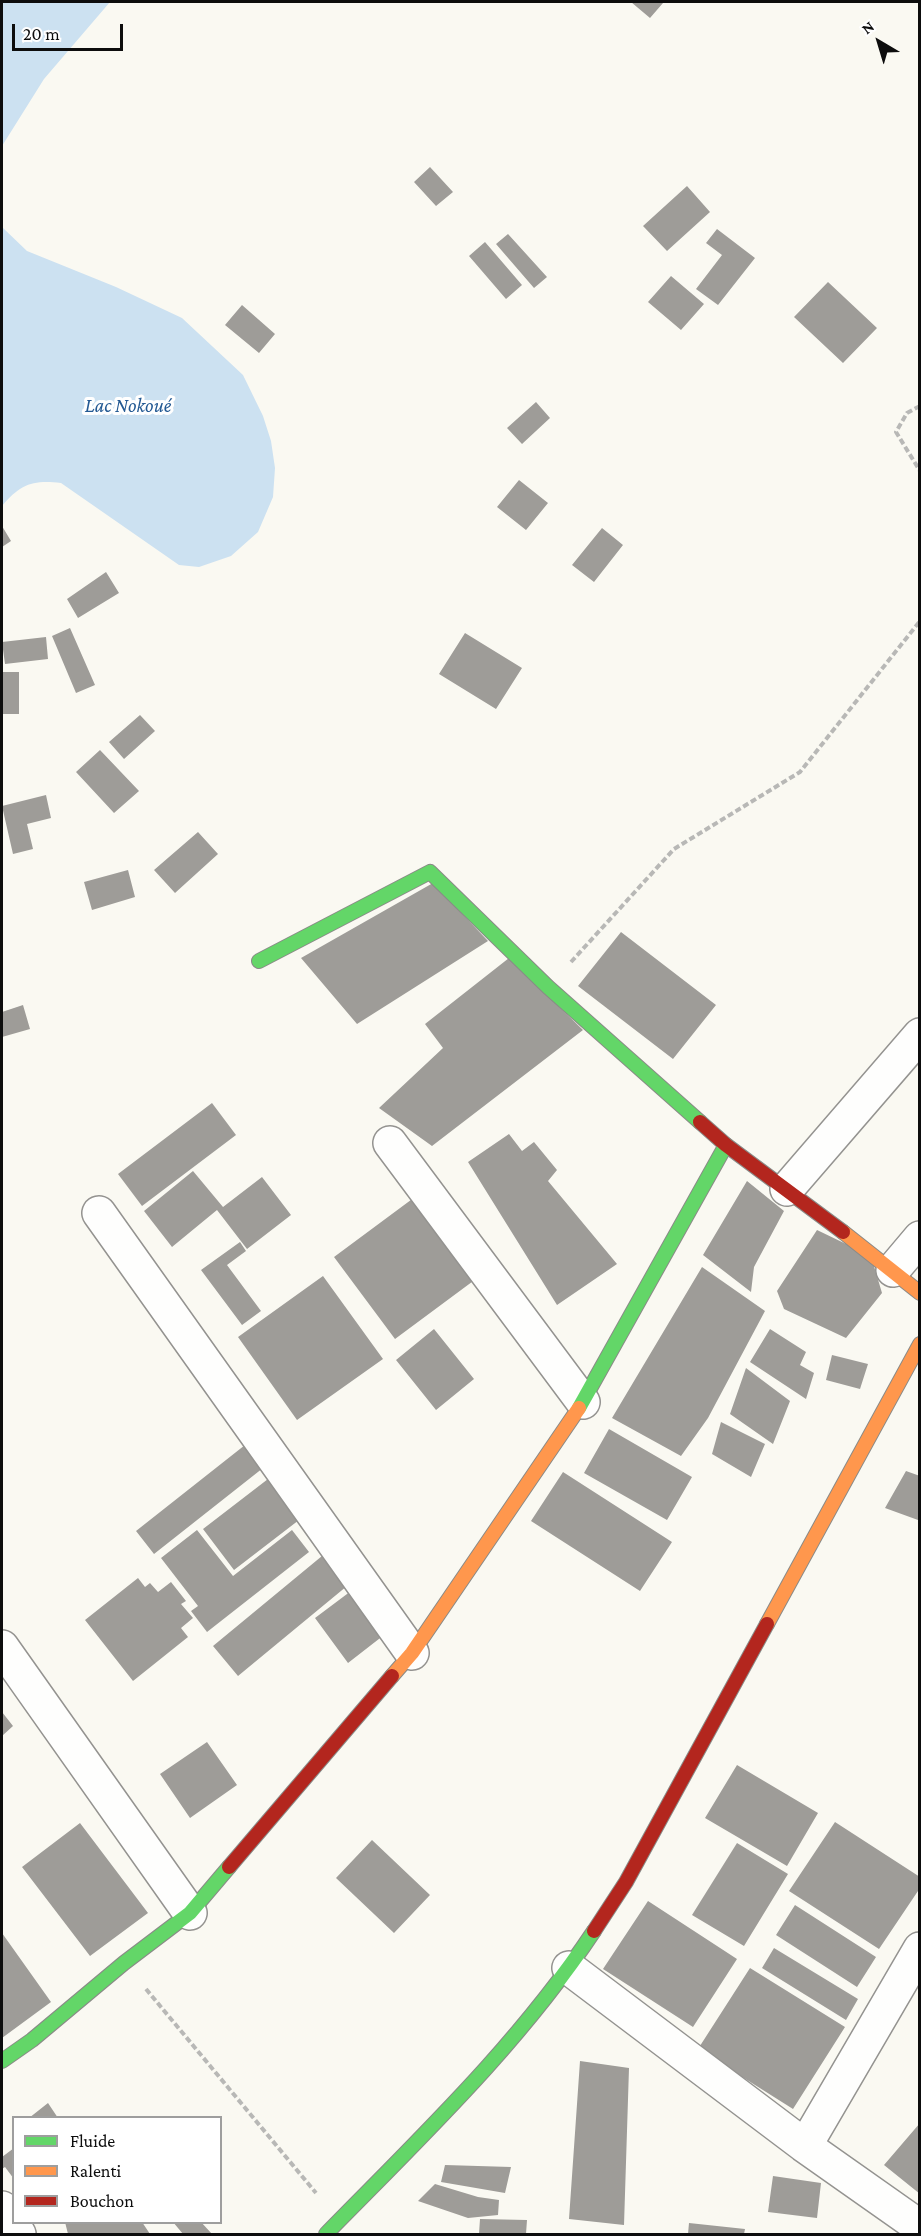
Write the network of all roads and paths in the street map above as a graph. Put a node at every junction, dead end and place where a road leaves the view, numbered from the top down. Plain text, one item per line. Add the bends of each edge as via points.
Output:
1 (920, 406) edge
2 (920, 471) edge
3 (920, 621) edge
4 (259, 962) dead end
5 (548, 987) junction
6 (920, 1035) edge
7 (390, 1143) dead end
8 (726, 1145) junction
9 (787, 1189) junction
10 (99, 1213) dead end
11 (920, 1238) edge
12 (893, 1270) junction
13 (920, 1293) edge
14 (920, 1344) edge
15 (583, 1402) junction
16 (2, 1647) edge
17 (412, 1653) junction
18 (190, 1913) junction
19 (920, 1949) edge
20 (124, 1963) junction
21 (569, 1968) junction
22 (2, 2061) edge
23 (805, 2146) junction
24 (2, 2208) edge
25 (339, 2221) junction
26 (12, 2224) edge
27 (920, 2227) edge
28 (326, 2235) edge

1 - 2 path via 907,413 896,432
3 - 5 path via 800,772 674,849
4 - 5 street via 430,872
5 - 8 street
6 - 9 street
7 - 15 street
8 - 9 street
8 - 15 street
9 - 12 street
10 - 17 street
11 - 12 street
12 - 13 street
14 - 21 street via 626,1882
15 - 17 street
16 - 18 street
17 - 18 street
18 - 20 street
19 - 23 street
20 - 22 street
20 - 25 path
21 - 23 street
21 - 25 street via 467,2090
23 - 27 street
24 - 26 street
25 - 28 street

